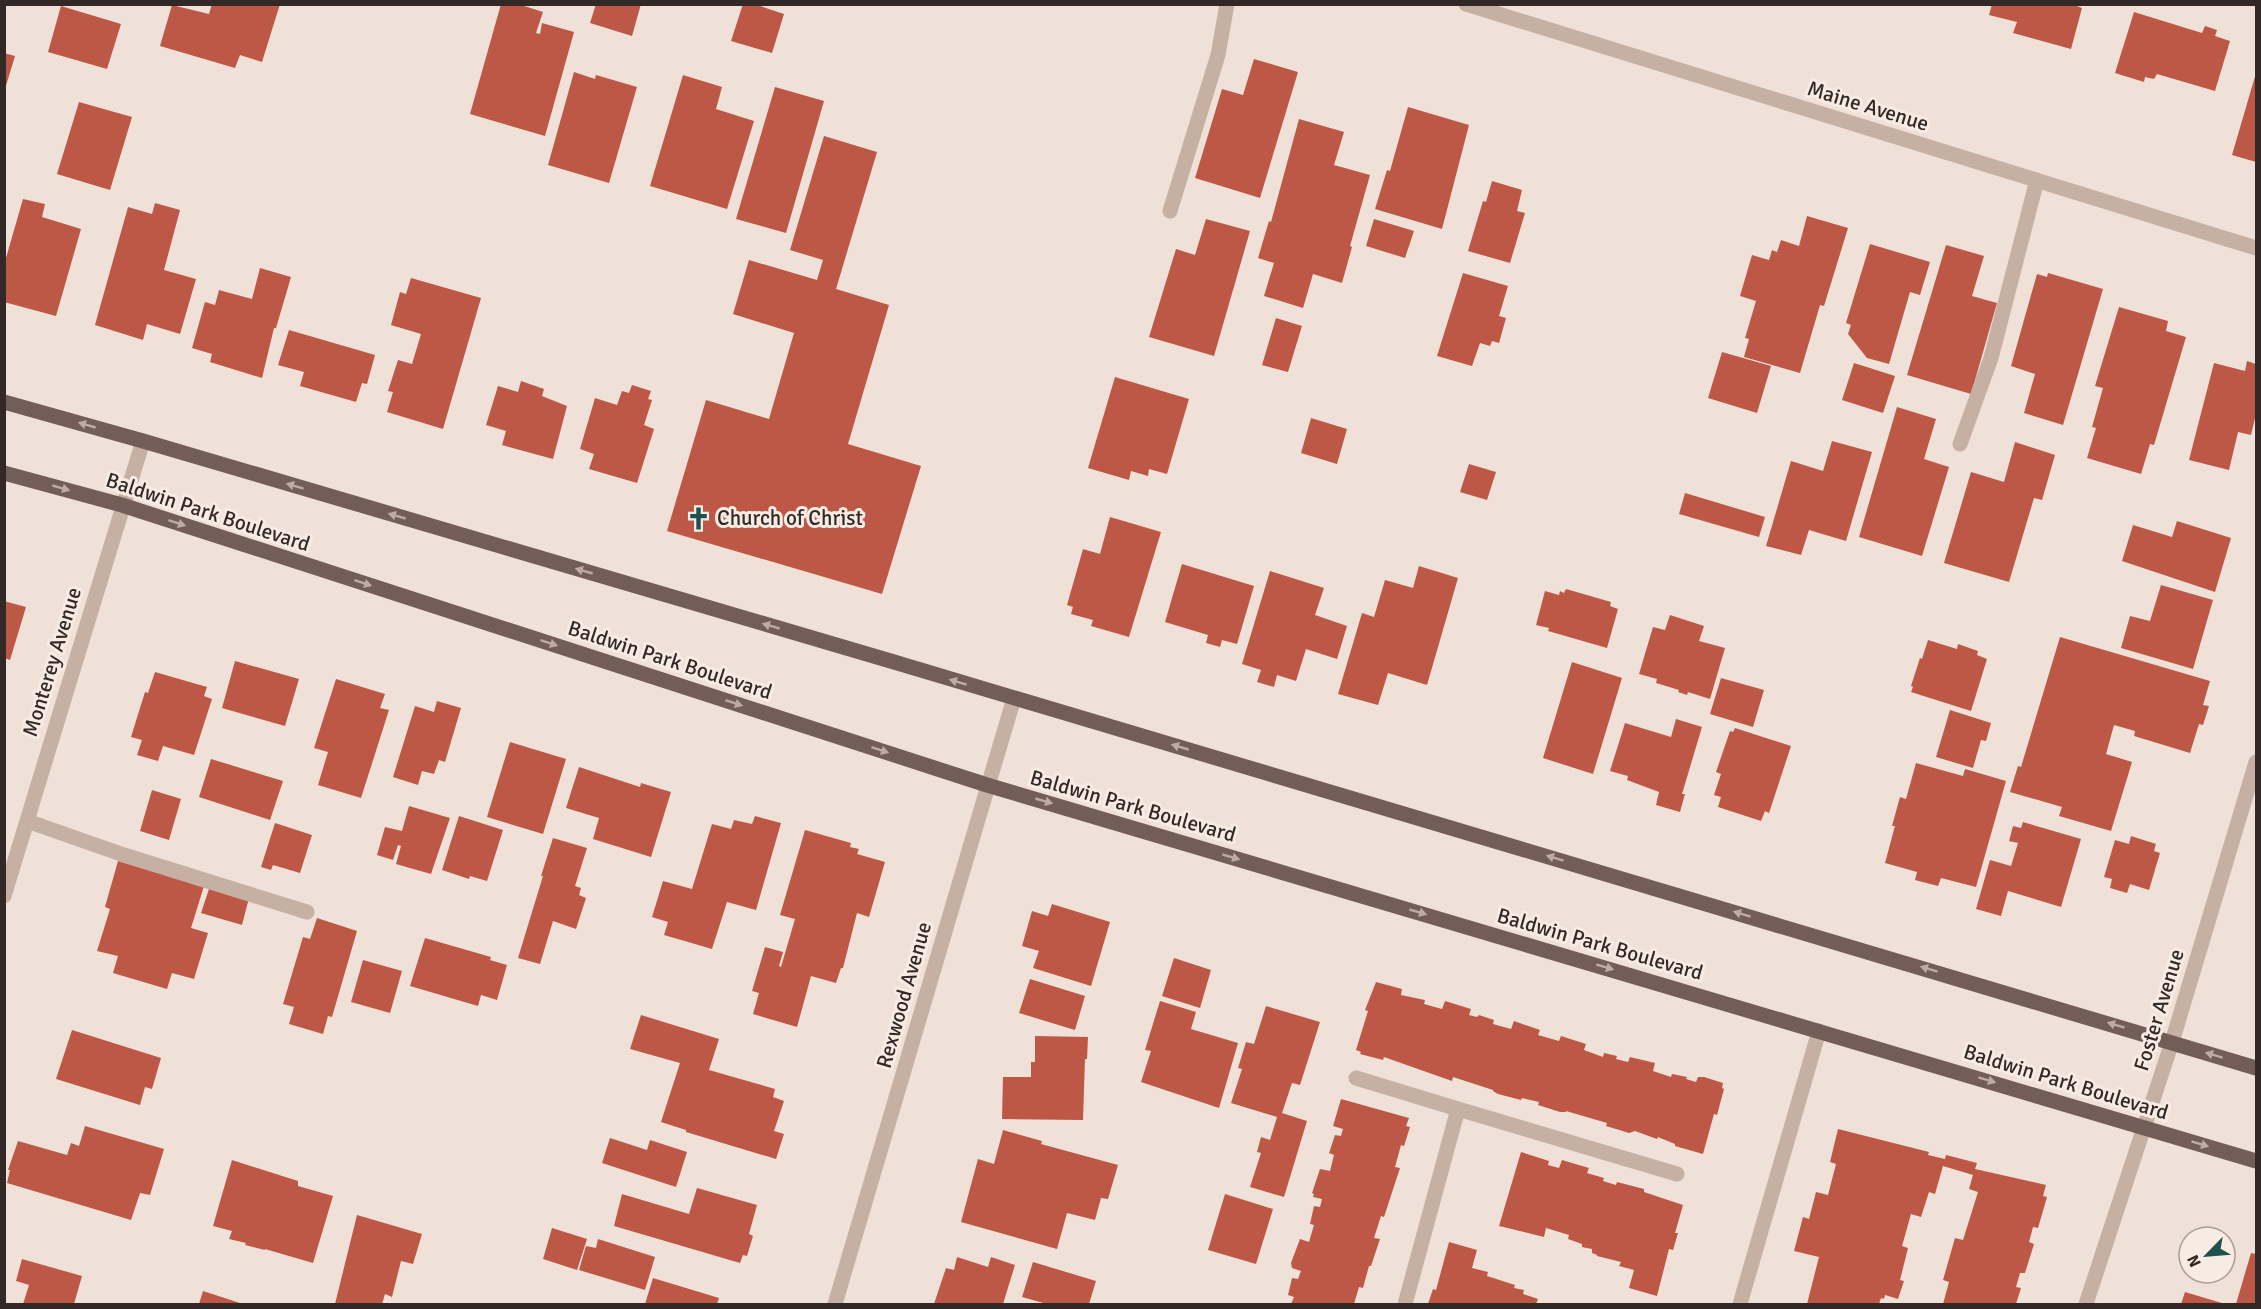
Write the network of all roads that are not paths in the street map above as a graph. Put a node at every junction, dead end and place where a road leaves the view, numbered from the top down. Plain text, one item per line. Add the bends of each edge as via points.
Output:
1 (1227, 4) edge
2 (1466, 4) edge
3 (2037, 180) junction
4 (1170, 211) dead end
5 (2256, 248) edge
6 (4, 402) edge
7 (143, 441) junction
8 (1960, 444) dead end
9 (4, 473) edge
10 (122, 505) junction
11 (1014, 698) junction
12 (2256, 762) edge
13 (987, 785) junction
14 (27, 821) junction
15 (4, 896) edge
16 (307, 912) dead end
17 (1819, 1031) junction
18 (2172, 1042) junction
19 (2256, 1068) edge
20 (1356, 1078) dead end
21 (1458, 1109) junction
22 (2144, 1127) junction
23 (2256, 1161) edge
24 (1677, 1174) dead end
25 (836, 1305) edge
26 (1405, 1305) edge
27 (1740, 1305) edge
28 (2086, 1305) edge

1 - 4 street via 1218,55
2 - 3 street, Maine Avenue
3 - 5 street, Maine Avenue
3 - 8 street via 1991,358
7 -> 6 main road
7 - 10 street, Monterey Avenue
11 -> 7 main road
9 -> 10 main road, Baldwin Park Boulevard
10 -> 13 main road, Baldwin Park Boulevard
10 - 14 street, Monterey Avenue
11 - 13 street, Rexwood Avenue
18 -> 11 main road
12 - 18 street, Foster Avenue
13 -> 17 main road, Baldwin Park Boulevard
13 - 25 street, Rexwood Avenue
14 - 15 street, Monterey Avenue
14 - 16 street
17 -> 22 main road, Baldwin Park Boulevard
17 - 27 street
19 -> 18 main road
18 - 22 street, Foster Avenue
20 - 21 street
21 - 24 street
21 - 26 street
22 -> 23 main road, Baldwin Park Boulevard
22 - 28 street, Foster Avenue

